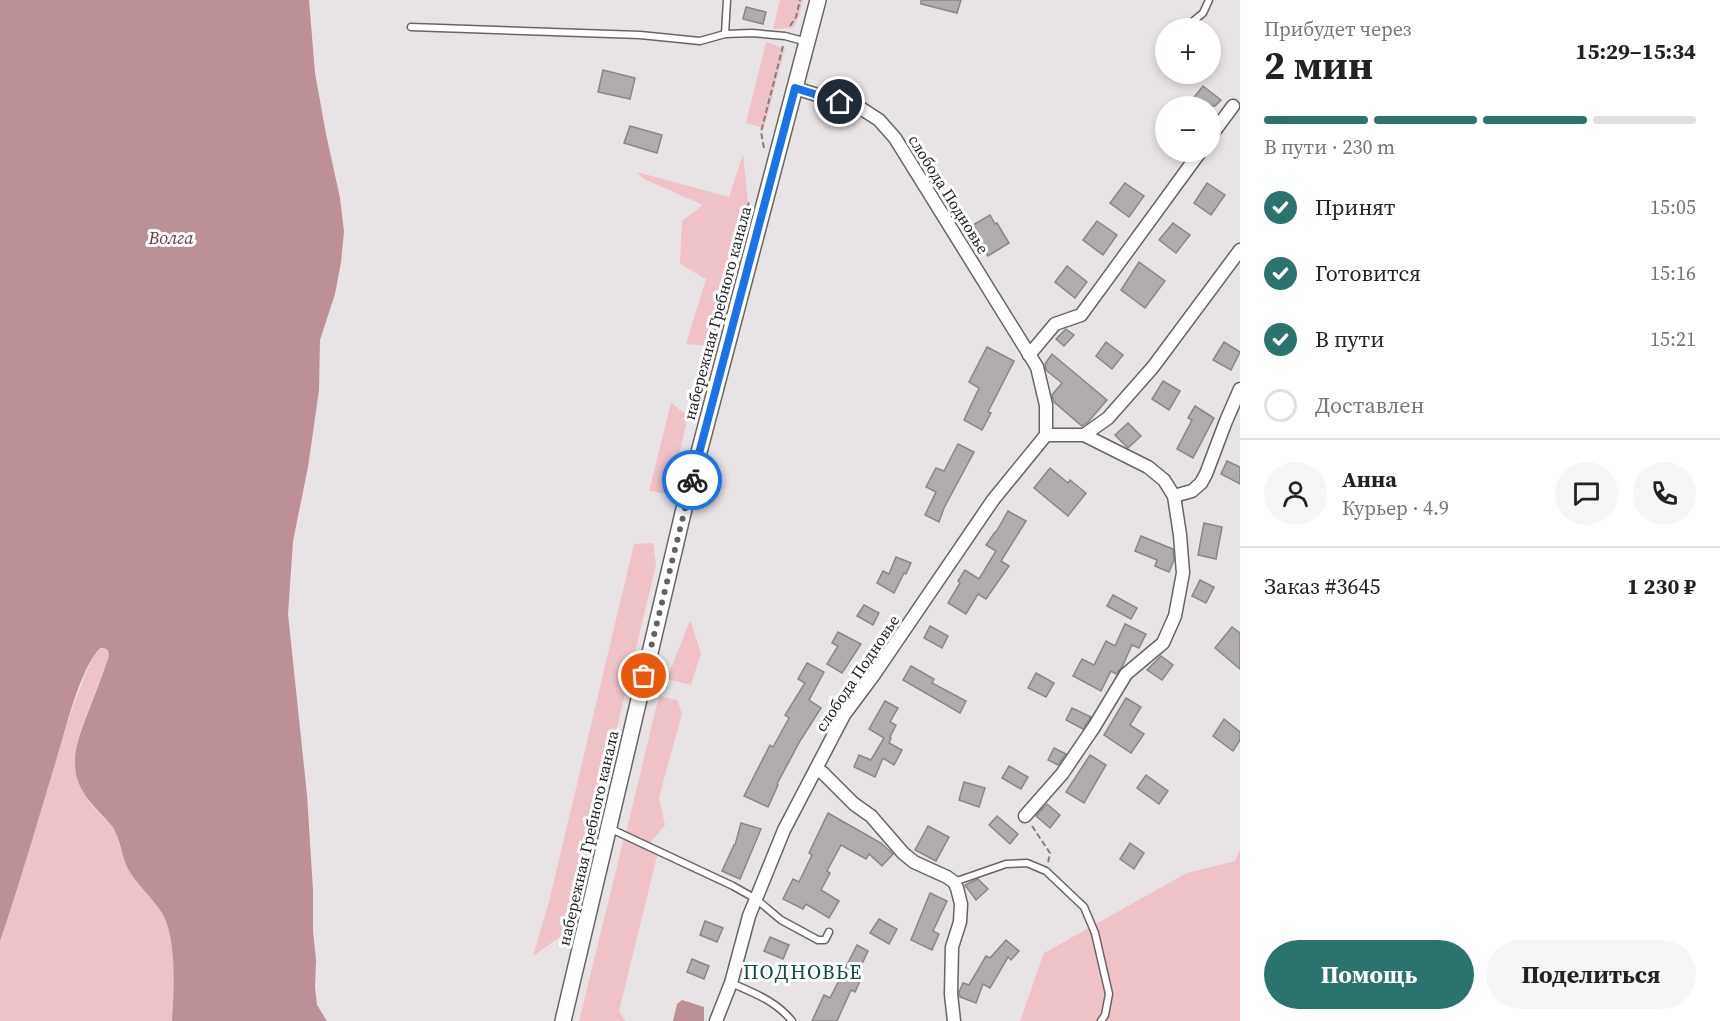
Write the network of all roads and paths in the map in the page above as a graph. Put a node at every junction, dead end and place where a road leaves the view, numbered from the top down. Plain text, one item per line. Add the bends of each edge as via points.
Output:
1 (727, 0) edge
2 (818, 0) edge
3 (1209, 0) edge
4 (1197, 18) edge
5 (411, 27) dead end
6 (725, 34) junction
7 (807, 42) junction
8 (795, 88) junction
9 (1233, 106) dead end
10 (1221, 122) edge
11 (1193, 162) edge
12 (1240, 250) edge
13 (1029, 355) junction
14 (1240, 390) edge
15 (1046, 435) junction
16 (1084, 435) junction
17 (1174, 496) junction
18 (816, 769) junction
19 (1025, 816) joint
20 (608, 828) junction
21 (1046, 871) junction
22 (954, 882) junction
23 (756, 899) junction
24 (830, 932) dead end
25 (731, 983) junction
26 (563, 1021) edge
27 (716, 1021) edge
28 (792, 1021) edge
29 (954, 1021) edge
30 (1101, 1021) edge

1 - 6 lane
2 - 7 street, набережная Гребного канала
3 - 4 lane
5 - 6 lane via 640,35 700,41
6 - 7 lane via 785,36
7 - 8 street, набережная Гребного канала
8 - 13 street, слобода Подновье via 862,108 895,138
8 - 20 street, набережная Гребного канала via 684,513
9 - 10 street
11 - 13 street via 1081,315 1055,324
12 - 16 street via 1153,367 1108,418
13 - 15 street, слобода Подновье via 1046,405
14 - 17 street via 1201,483 1192,491
15 - 16 street
15 - 18 street, слобода Подновье via 993,500 844,715
16 - 17 street via 1148,467 1164,480
17 - 19 street via 1183,573 1175,616 1163,643 1126,674 1062,774
18 - 22 street via 871,816 903,853
18 - 23 street, слобода Подновье via 784,830
19 - 21 path via 1050,854
20 - 23 lane
20 - 26 street, набережная Гребного канала
21 - 22 lane via 1027,863 1006,864
21 - 30 lane via 1084,907 1095,933 1109,994
22 - 29 street via 961,904 952,947
23 - 24 lane via 781,920 818,940 825,940
23 - 25 street, слобода Подновье
25 - 27 street, слобода Подновье
25 - 28 lane via 764,997

